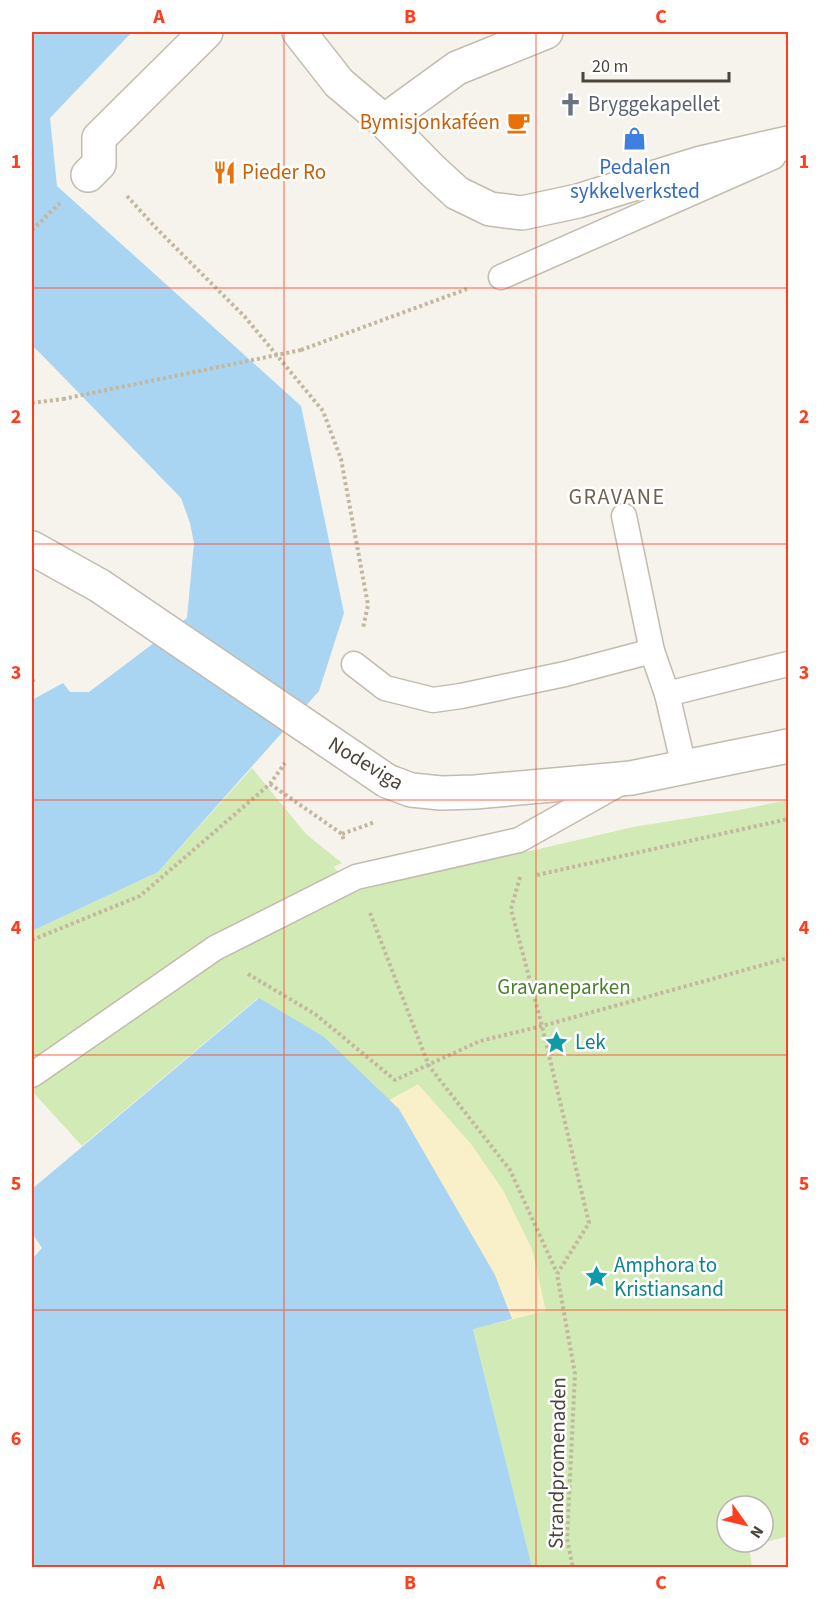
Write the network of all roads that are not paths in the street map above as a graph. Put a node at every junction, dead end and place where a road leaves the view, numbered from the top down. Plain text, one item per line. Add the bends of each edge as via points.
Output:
1 (206, 32) edge
2 (299, 32) edge
3 (546, 32) edge
4 (384, 121) junction
5 (789, 143) edge
6 (789, 150) edge
7 (94, 170) road end
8 (501, 277) road end
9 (624, 516) dead end
10 (32, 548) edge
11 (652, 651) junction
12 (354, 664) road end
13 (789, 664) edge
14 (667, 694) junction
15 (789, 746) edge
16 (684, 767) junction
17 (631, 778) junction
18 (32, 1075) edge

1 - 7 street via 99,138
2 - 4 street via 339,83
3 - 4 street via 457,68
4 - 5 street via 457,192 490,209 522,213
6 - 8 lane
9 - 11 lane
10 - 17 street, Nodeviga, bridge via 100,586 387,781 411,790 441,793
11 - 12 lane via 565,674 433,700 385,688
11 - 14 lane
13 - 14 lane
14 - 16 lane
15 - 16 street, Nodeviga
16 - 17 street, Nodeviga
17 - 18 lane via 519,840 357,877 215,948

